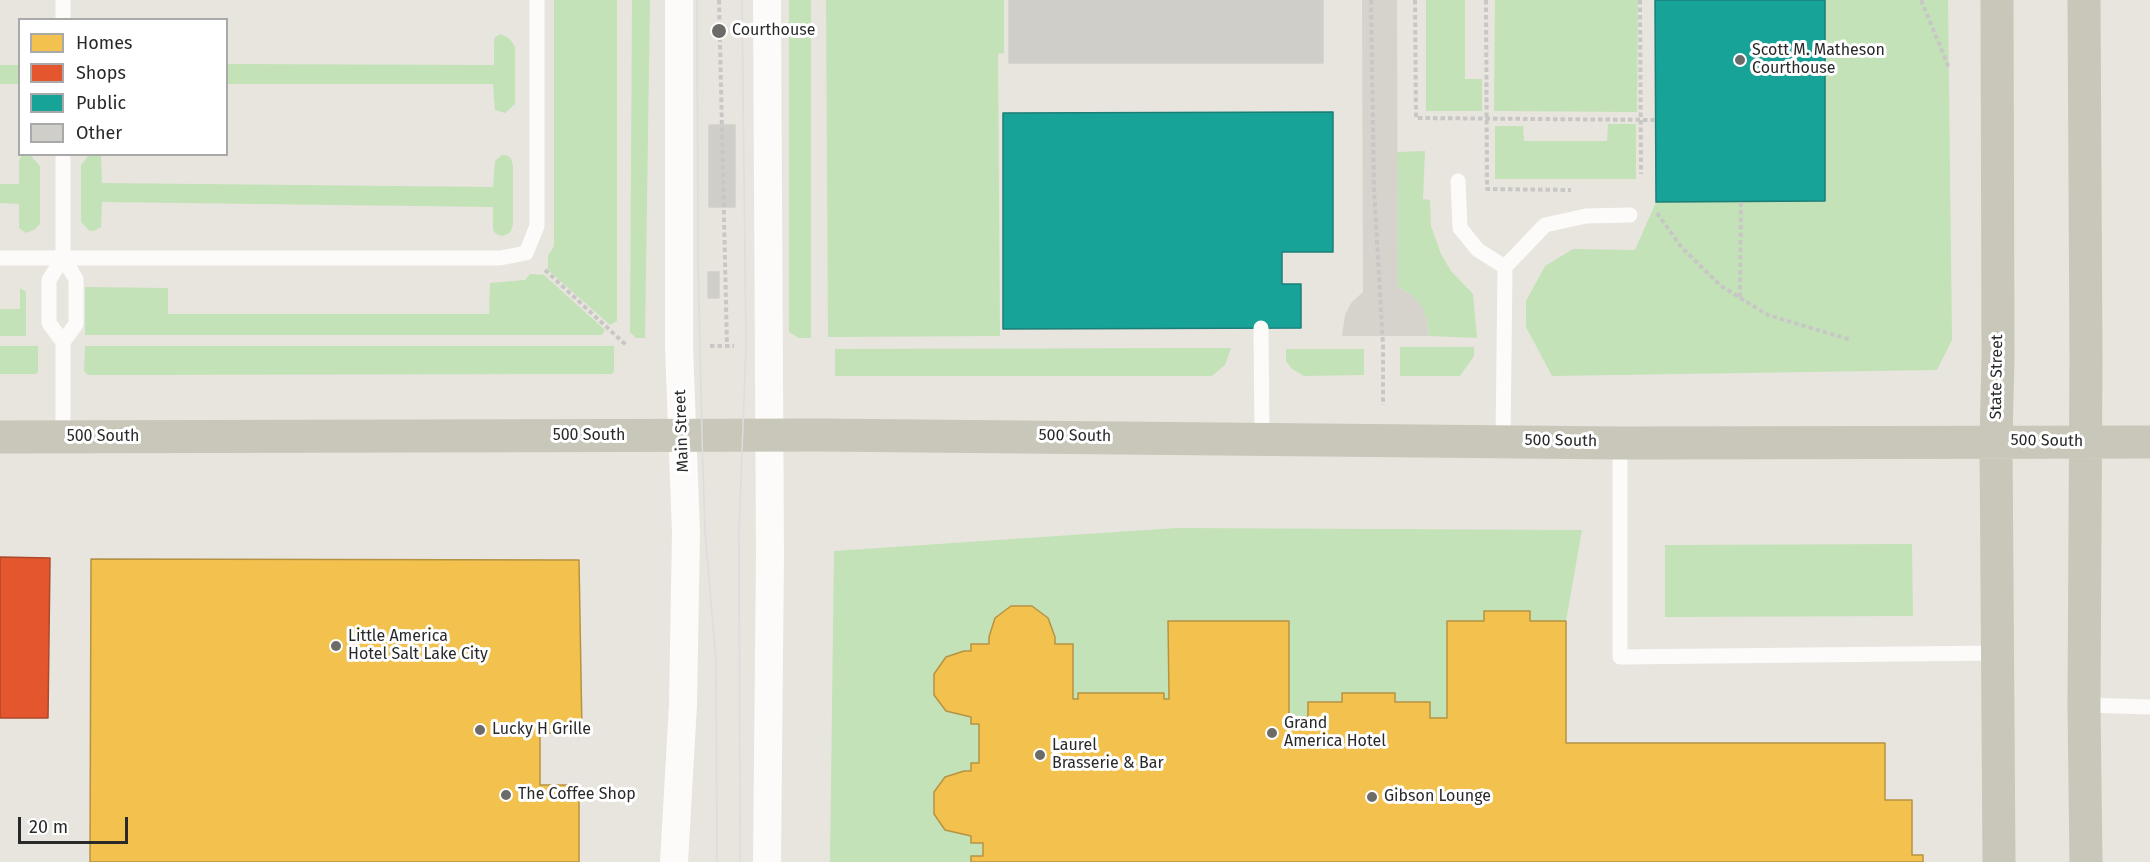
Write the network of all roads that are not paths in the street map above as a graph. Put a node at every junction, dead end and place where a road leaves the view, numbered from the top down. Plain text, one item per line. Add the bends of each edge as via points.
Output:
1 (63, 0) edge
2 (537, 0) edge
3 (679, 0) edge
4 (767, 0) edge
5 (1997, 0) edge
6 (2084, 0) edge
7 (63, 18) edge
8 (63, 156) edge
9 (1458, 181) dead end
10 (1630, 215) dead end
11 (0, 258) edge
12 (63, 258) junction
13 (1505, 267) junction
14 (1261, 328) dead end
15 (63, 342) junction
16 (683, 436) junction
17 (770, 436) junction
18 (0, 437) edge
19 (63, 437) junction
20 (1262, 438) junction
21 (1503, 440) junction
22 (1996, 441) junction
23 (1620, 442) junction
24 (2085, 442) junction
25 (2150, 442) edge
26 (1998, 653) junction
27 (2084, 705) junction
28 (2150, 707) edge
29 (674, 862) edge
30 (767, 862) edge
31 (1999, 862) edge
32 (2086, 862) edge

1 - 7 lane
2 - 12 lane via 537,226 526,253 500,258
3 - 16 street, Main Street via 679,347
4 - 17 street
5 - 22 main road, State Street
6 - 24 main road
8 - 12 lane
9 - 13 lane via 1460,228 1478,250
10 - 13 lane via 1586,216 1545,225
11 - 12 lane
12 - 15 lane via 76,279 76,324
12 - 15 lane via 49,279 49,323
13 - 21 lane
14 - 20 lane
15 - 19 lane
16 - 17 main road, 500 South
16 - 19 main road, 500 South
16 - 29 street, Main Street via 684,633
17 - 20 main road, 500 South
17 - 30 street
18 - 19 main road, 500 South
20 - 21 main road, 500 South
21 - 23 main road, 500 South
22 - 23 main road, 500 South
22 - 24 main road, 500 South
22 - 26 main road, State Street
23 - 26 lane via 1620,657
24 - 25 main road, 500 South
24 - 27 main road
26 - 31 main road, State Street
27 - 28 lane
27 - 32 main road

